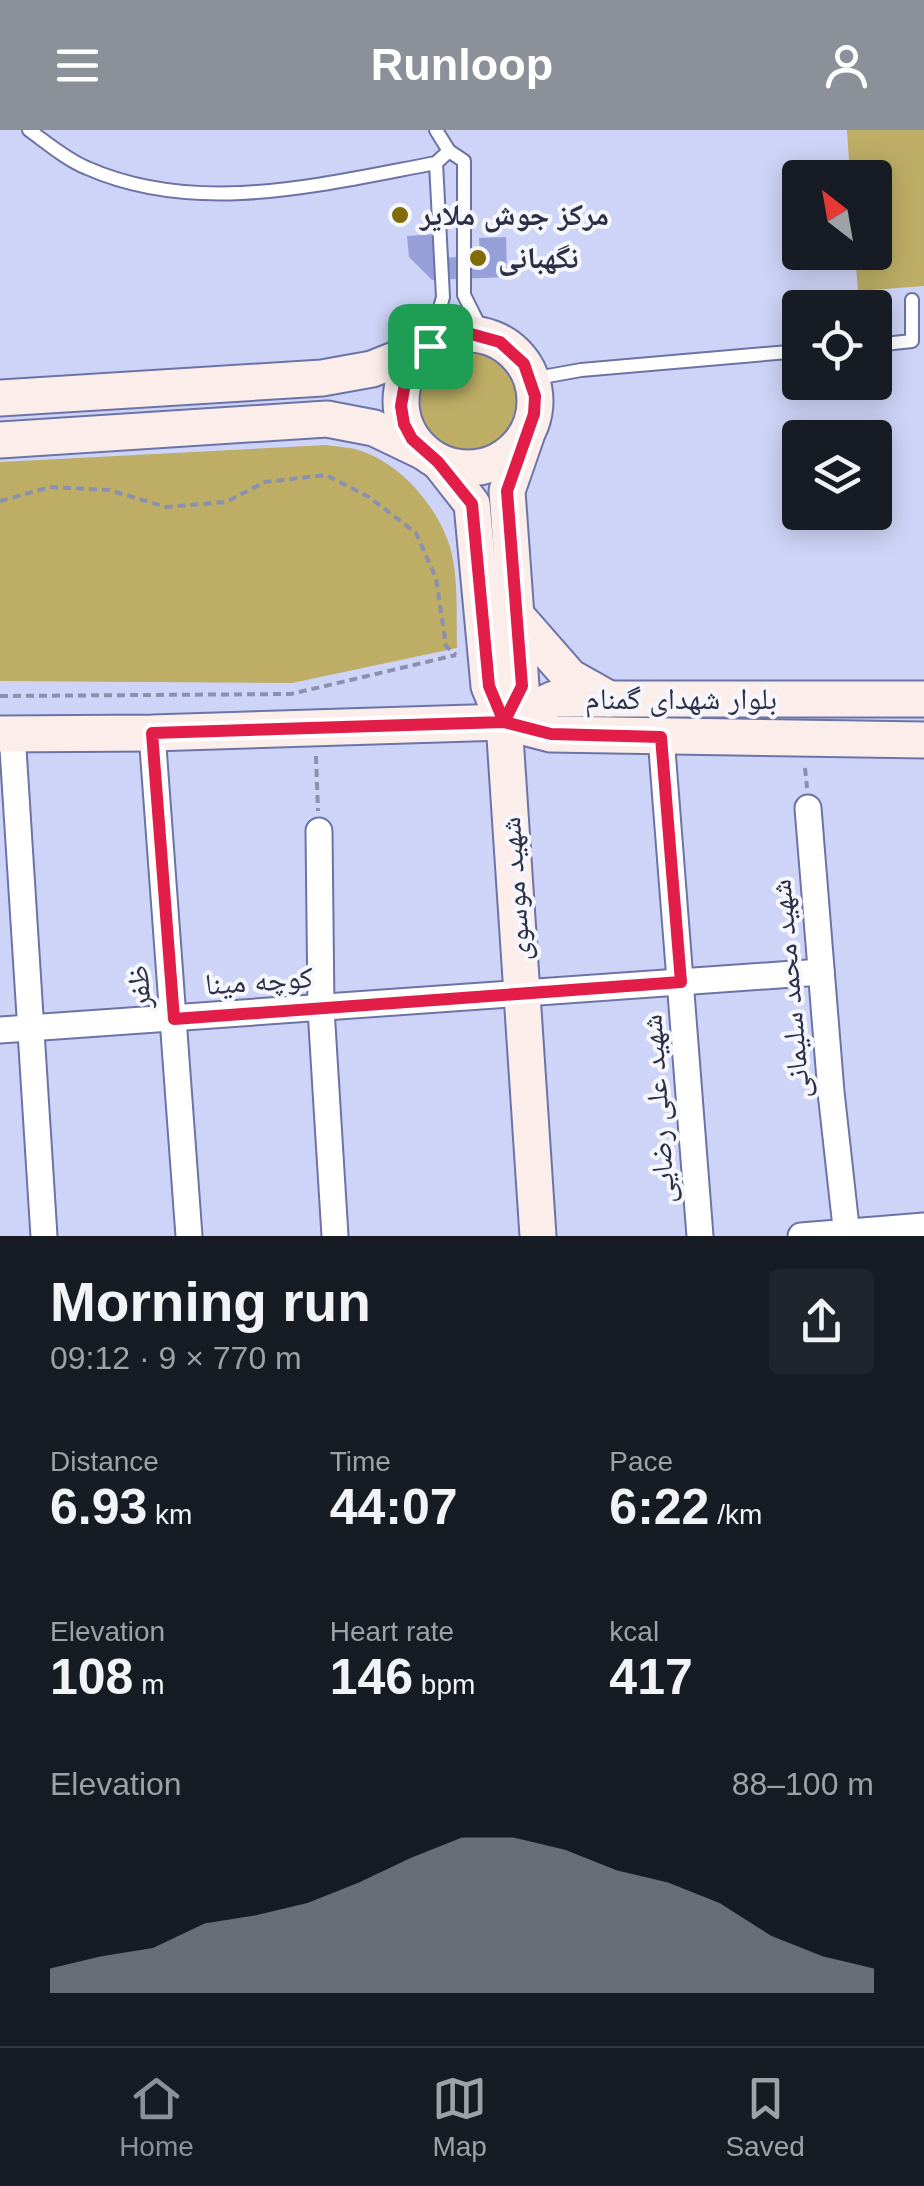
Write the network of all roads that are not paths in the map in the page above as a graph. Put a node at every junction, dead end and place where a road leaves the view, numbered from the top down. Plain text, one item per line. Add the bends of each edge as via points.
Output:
1 (30, 130) edge
2 (436, 130) edge
3 (449, 151) junction
4 (436, 163) junction
5 (912, 300) dead end
6 (486, 337) junction
7 (892, 343) edge
8 (430, 346) junction
9 (782, 353) edge
10 (531, 379) junction
11 (0, 398) edge
12 (528, 430) junction
13 (0, 440) edge
14 (431, 457) junction
15 (514, 613) junction
16 (610, 699) junction
17 (924, 700) edge
18 (504, 722) junction
19 (152, 733) junction
20 (6, 734) edge
21 (661, 737) junction
22 (924, 740) edge
23 (808, 808) road end
24 (319, 831) road end
25 (821, 972) junction
26 (681, 982) junction
27 (522, 995) junction
28 (320, 1009) junction
29 (174, 1019) junction
30 (31, 1027) junction
31 (0, 1030) edge
32 (924, 1226) edge
33 (847, 1234) edge
34 (44, 1236) edge
35 (189, 1236) edge
36 (335, 1236) edge
37 (538, 1236) edge
38 (700, 1236) edge
39 (801, 1236) edge

1 - 4 lane via 82,166 120,182 224,194
2 - 3 lane
3 - 4 lane
3 - 6 lane via 464,161 464,296
4 - 8 lane via 444,297
5 - 7 lane via 912,341
6 - 8 main road via 456,335
6 - 10 main road via 513,352
8 - 11 main road via 372,369 322,378
8 - 14 main road via 407,372 401,406 404,424
9 - 10 lane
10 - 12 main road
12 - 14 main road via 490,464 472,468
12 - 15 main road via 507,491
13 - 14 main road via 327,419 374,428
14 - 18 main road via 472,504 489,686
15 - 16 main road via 570,676
15 - 18 main road via 522,686
16 - 17 main road, بلوار شهدای گمنام
16 - 18 main road, بلوار شهدای گمنام via 554,699
18 - 19 main road
18 - 21 main road, بلوار شهدای گمنام via 551,734
18 - 27 main road, شهید موسوی
19 - 20 main road
19 - 29 street, ظفر
20 - 30 street
21 - 22 main road, بلوار شهدای گمنام
21 - 26 street, شهید علی رضایی
23 - 25 street, شهید محمد سلیمانی
24 - 28 street
25 - 26 street, کوچه مینا
25 - 33 street, شهید محمد سلیمانی
26 - 27 street, کوچه مینا
26 - 38 street, شهید علی رضایی
27 - 28 street, کوچه مینا
27 - 37 main road, شهید موسوی
28 - 29 street, کوچه مینا
28 - 36 street
29 - 30 street, کوچه مینا
29 - 35 street, ظفر
30 - 31 street, کوچه مینا
30 - 34 street
32 - 33 street
33 - 39 street

